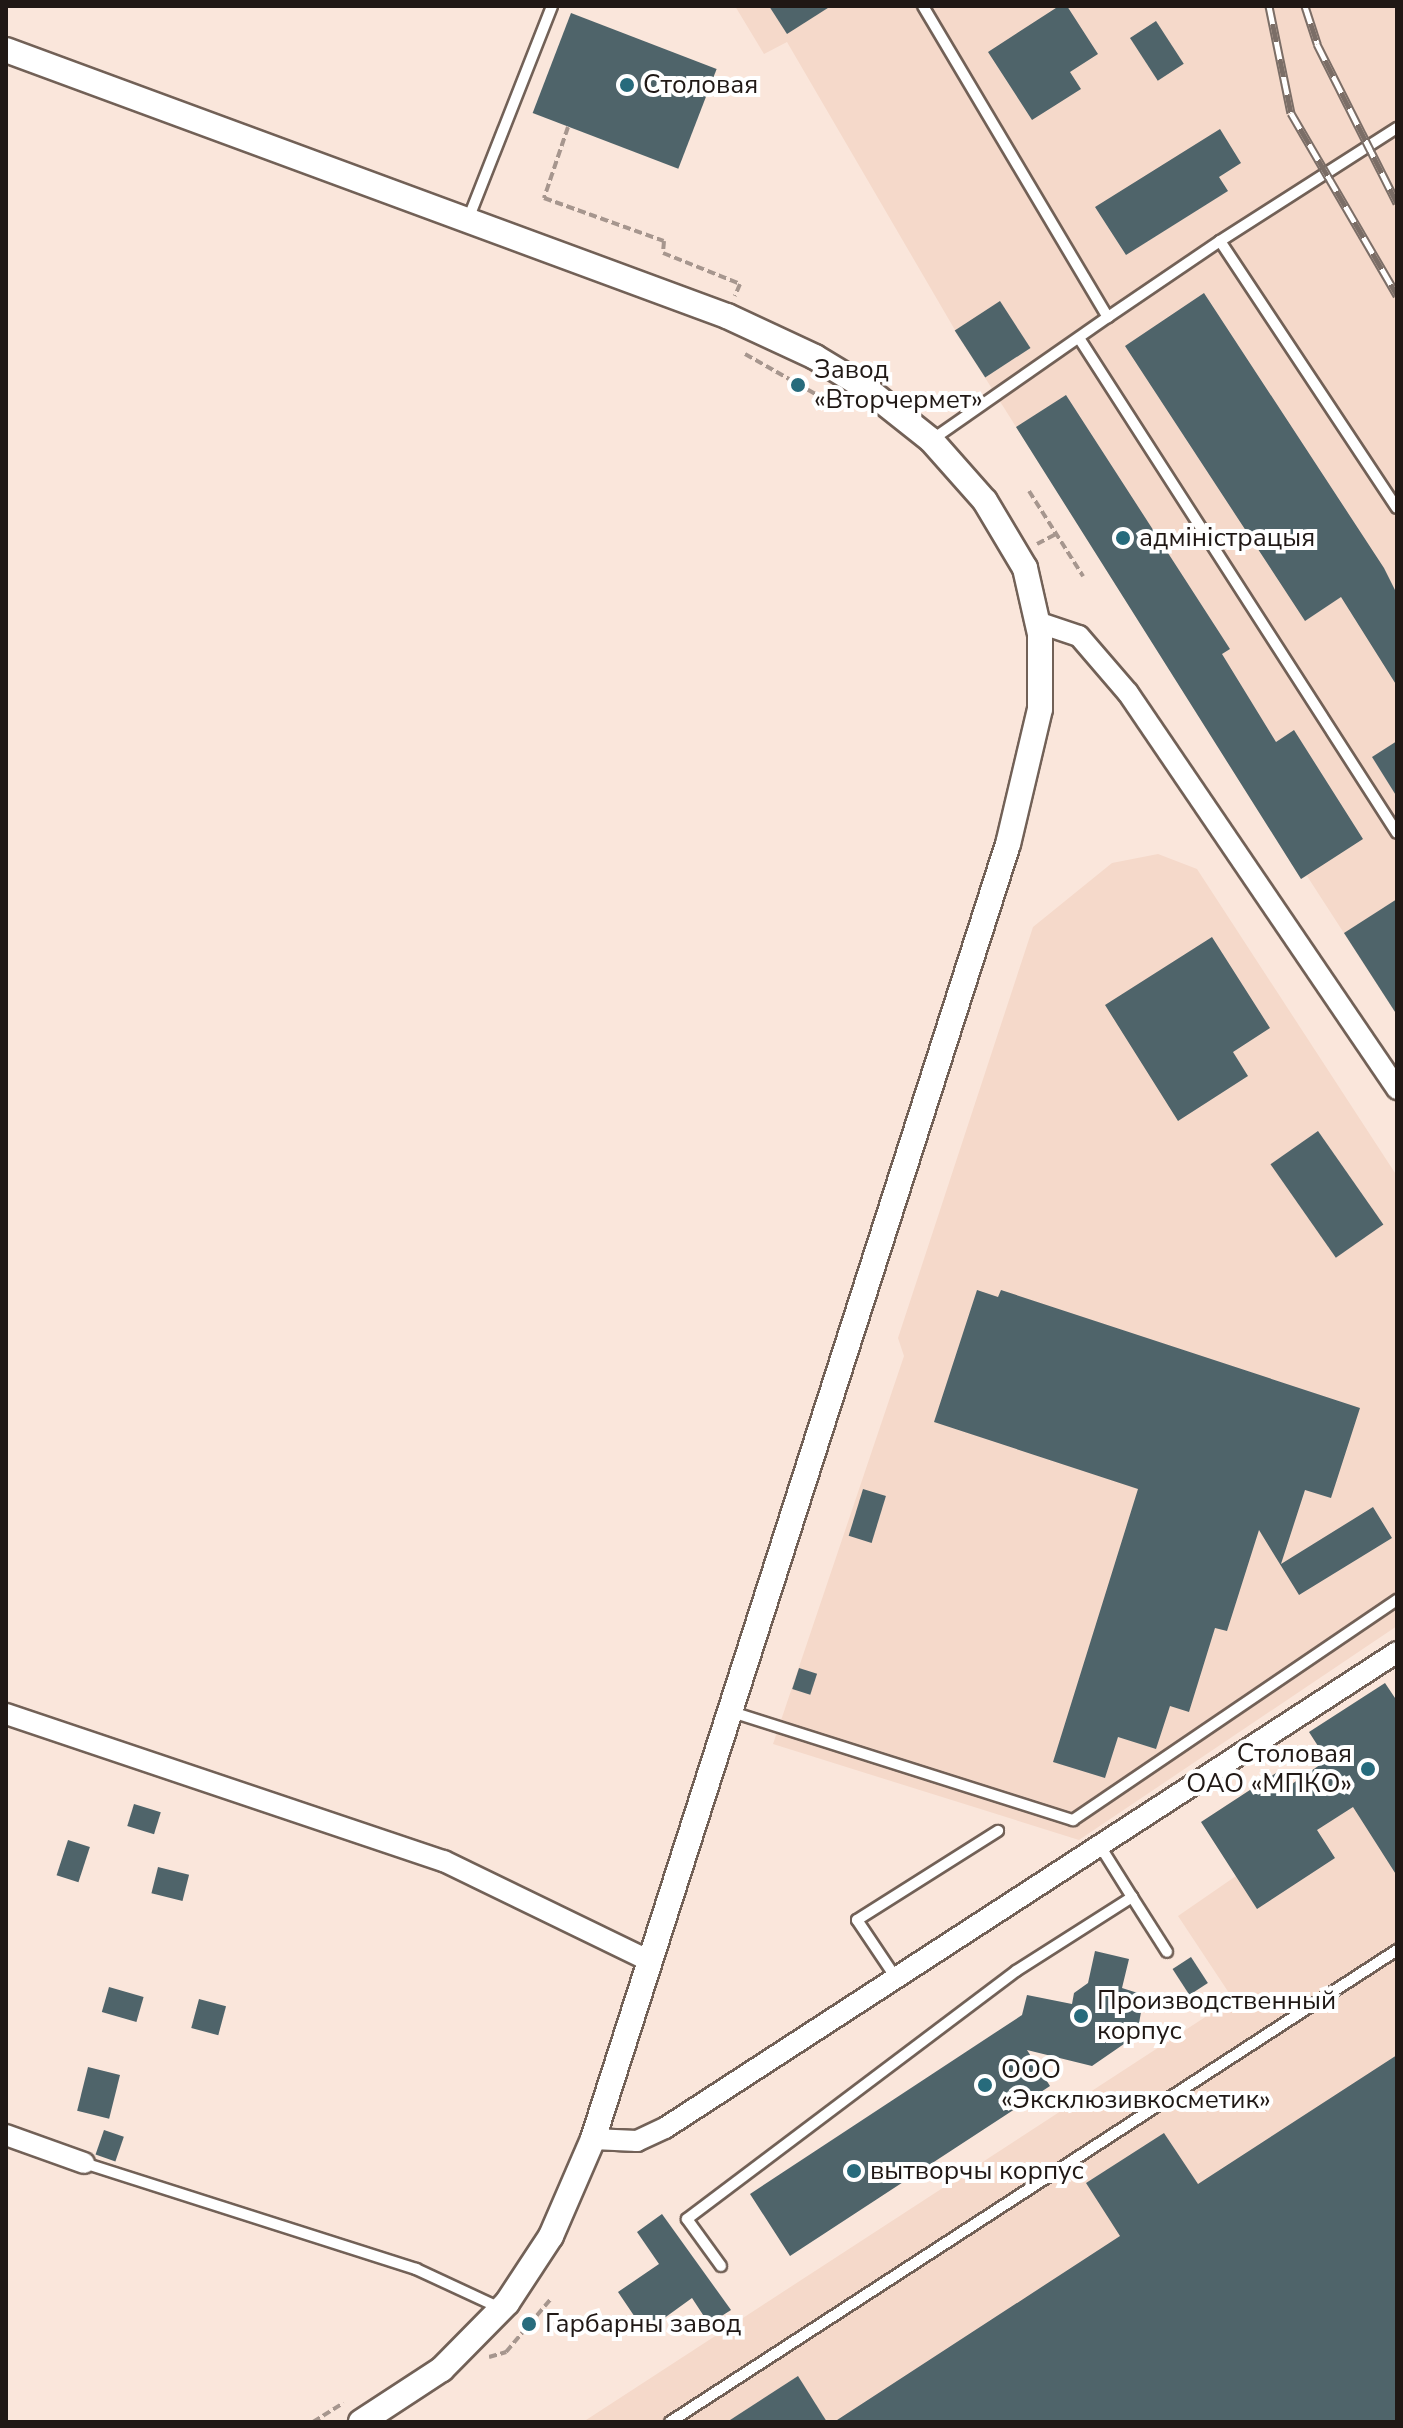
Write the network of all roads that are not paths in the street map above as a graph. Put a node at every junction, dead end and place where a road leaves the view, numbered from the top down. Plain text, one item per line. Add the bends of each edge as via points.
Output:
1 (552, 6) edge
2 (923, 6) edge
3 (6, 50) edge
4 (1397, 128) edge
5 (466, 224) junction
6 (1220, 241) junction
7 (1108, 317) junction
8 (1079, 338) junction
9 (931, 440) junction
10 (1397, 508) edge
11 (1037, 622) junction
12 (1397, 833) edge
13 (1397, 1089) edge
14 (1397, 1600) edge
15 (1397, 1652) edge
16 (730, 1711) junction
17 (6, 1714) edge
18 (998, 1831) dead end
19 (1100, 1846) junction
20 (1132, 1897) junction
21 (1397, 1950) edge
22 (1167, 1952) dead end
23 (650, 1961) junction
24 (896, 1978) junction
25 (6, 2135) edge
26 (593, 2139) junction
27 (84, 2163) joint
28 (721, 2266) dead end
29 (502, 2309) junction
30 (361, 2422) edge
31 (670, 2422) edge

1 - 5 lane
2 - 7 lane
3 - 5 street
4 - 6 lane
5 - 9 street via 727,316 839,371
6 - 7 lane
6 - 10 lane
7 - 8 lane
8 - 9 lane
8 - 12 lane
9 - 11 street via 985,501 1025,568
11 - 13 street via 1079,636 1128,693
11 - 16 street via 1040,709 1008,844
14 - 16 lane via 1073,1820
15 - 19 street
16 - 23 street
17 - 23 street via 444,1861 553,1909
18 - 24 lane via 857,1920
19 - 20 lane
19 - 24 street
20 - 22 lane
20 - 28 lane via 1016,1971 687,2219
21 - 31 lane
23 - 26 street
24 - 26 street via 665,2128 637,2141
25 - 27 street
26 - 29 street via 551,2236
27 - 29 lane via 416,2269
29 - 30 street via 442,2369

